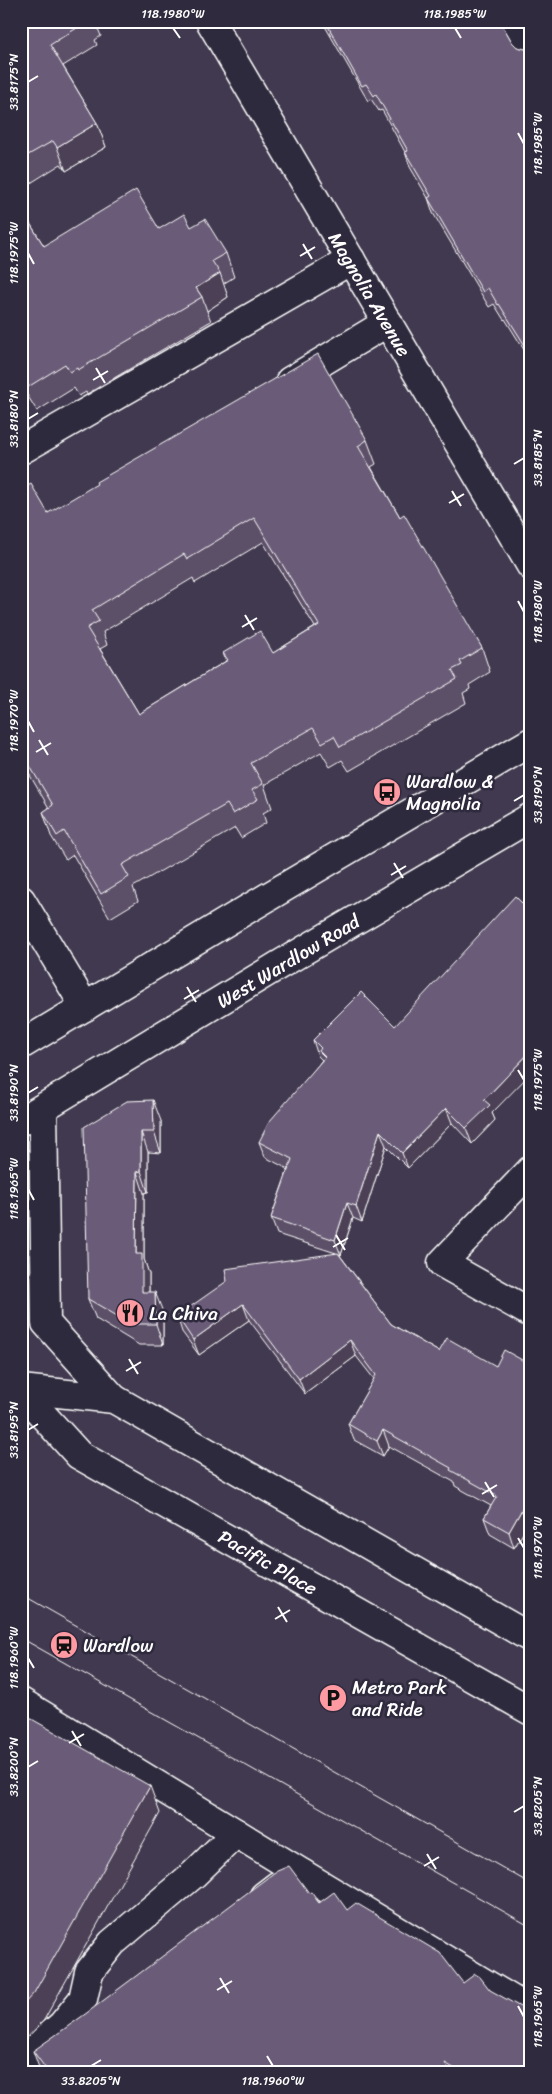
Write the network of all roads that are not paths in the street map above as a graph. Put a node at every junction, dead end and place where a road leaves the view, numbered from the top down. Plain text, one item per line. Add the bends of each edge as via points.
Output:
1 (210, 21) edge
2 (514, 21) edge
3 (531, 49) edge
4 (351, 260) junction
5 (388, 322) junction
6 (270, 393) edge
7 (21, 450) edge
8 (531, 566) edge
9 (531, 742) edge
10 (531, 817) edge
11 (21, 900) edge
12 (85, 1007) junction
13 (21, 1046) edge
14 (32, 1115) edge
15 (531, 1170) edge
16 (531, 1313) edge
17 (21, 1390) edge
18 (114, 1399) junction
19 (531, 1638) edge
20 (21, 1702) edge
21 (531, 1711) edge
22 (236, 1832) junction
23 (303, 1874) junction
24 (243, 1911) edge
25 (531, 2011) edge
26 (100, 2019) edge
27 (21, 2058) edge
28 (23, 2073) edge

1 - 4 main road, Magnolia Avenue
2 - 3 main road
4 - 5 main road, Magnolia Avenue
4 - 7 main road
5 - 6 main road
5 - 8 main road, Magnolia Avenue
9 - 12 main road
10 - 14 main road, West Wardlow Road
11 - 12 main road
12 - 13 main road
14 - 18 main road via 46,1322
15 - 16 main road via 442,1262
17 - 18 main road, Pacific Place
17 - 21 main road, Pacific Place via 79,1455
18 - 19 main road, Pacific Place
20 - 22 main road
22 - 23 main road
22 - 27 main road via 194,1874 112,1944 89,1972 83,1999 62,2025
23 - 24 main road via 277,1886
23 - 25 main road
26 - 28 main road

